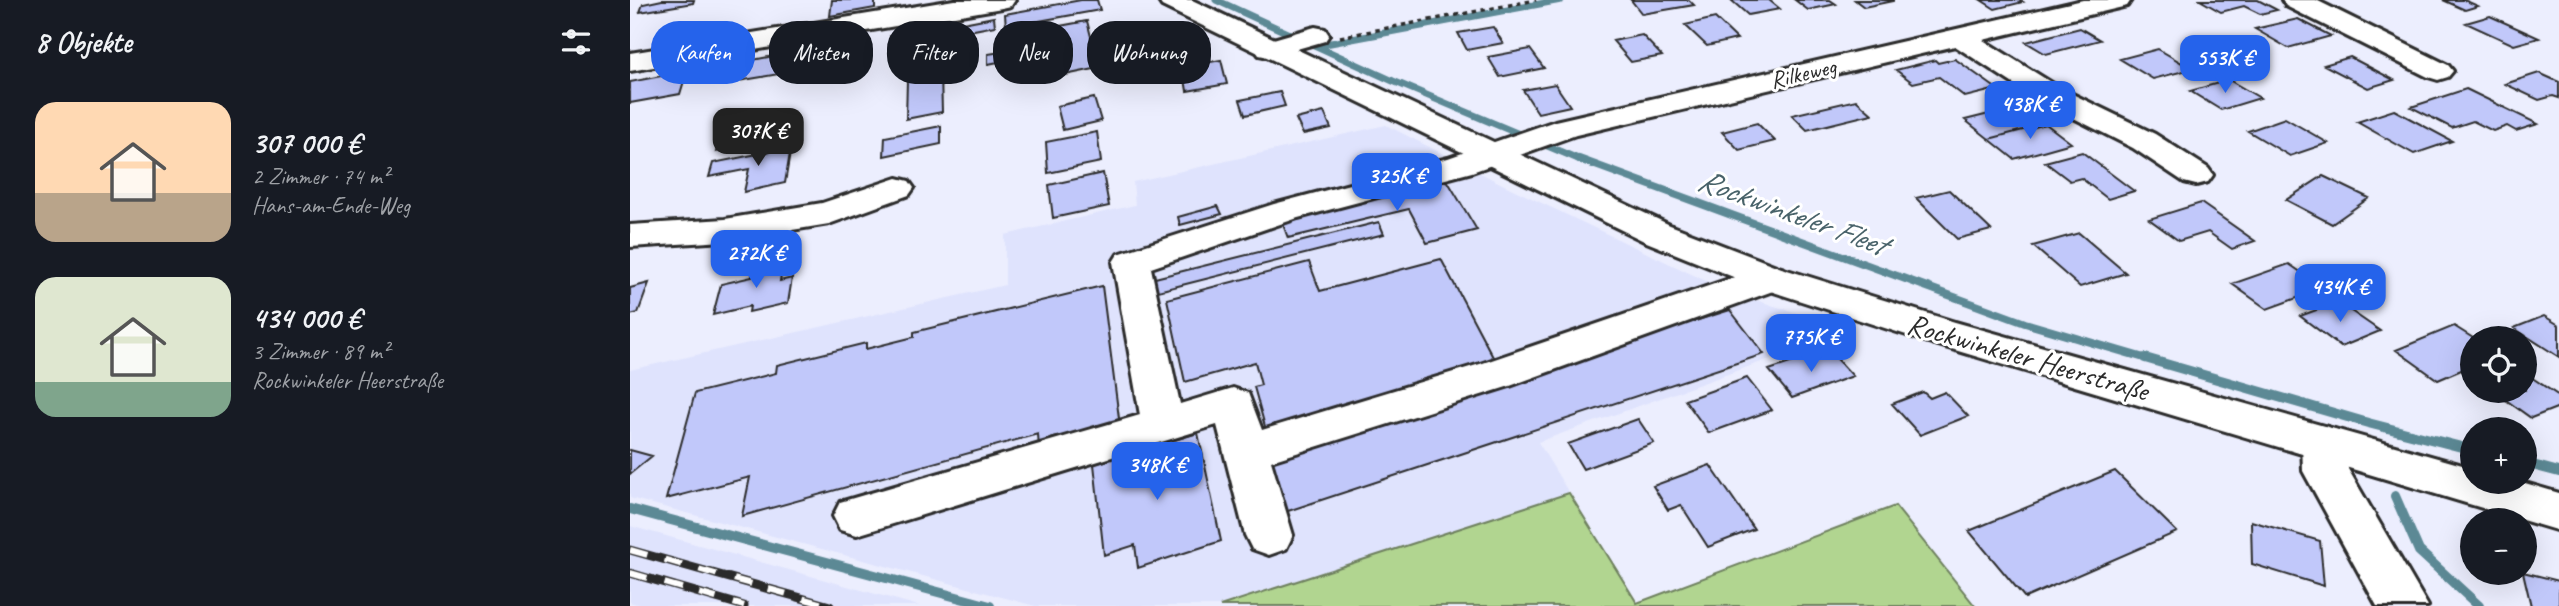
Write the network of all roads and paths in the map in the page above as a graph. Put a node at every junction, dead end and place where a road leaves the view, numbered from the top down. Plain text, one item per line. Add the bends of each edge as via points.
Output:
1 (1002, 0) edge
2 (1171, 0) edge
3 (1536, 0) edge
4 (2118, 0) edge
5 (2295, 0) edge
6 (1208, 19) junction
7 (1202, 21) edge
8 (1960, 37) junction
9 (1305, 40) junction
10 (630, 62) edge
11 (2438, 71) dead end
12 (1503, 150) junction
13 (2196, 175) dead end
14 (897, 188) dead end
15 (630, 236) edge
16 (1771, 278) junction
17 (1163, 425) junction
18 (2323, 443) junction
19 (1246, 452) junction
20 (2559, 512) edge
21 (857, 516) dead end
22 (1269, 536) dead end
23 (2404, 605) edge

1 - 10 street
2 - 6 street, Rockwinkeler Heerstraße
3 - 9 path
4 - 8 street, Rilkeweg
5 - 11 street
6 - 7 path
6 - 9 street, Rockwinkeler Heerstraße
8 - 12 street, Rilkeweg via 1566,128
8 - 13 street via 2049,94 2144,141
9 - 12 street, Rockwinkeler Heerstraße
12 - 16 street, Rockwinkeler Heerstraße via 1657,233
12 - 17 street, Rilkeweg via 1286,211 1131,262
14 - 15 street via 829,213 725,230
16 - 18 street, Rockwinkeler Heerstraße
16 - 19 street via 1495,375
17 - 19 street via 1233,404
17 - 21 street
18 - 20 street, Rockwinkeler Heerstraße
18 - 23 street via 2326,471
19 - 22 street

